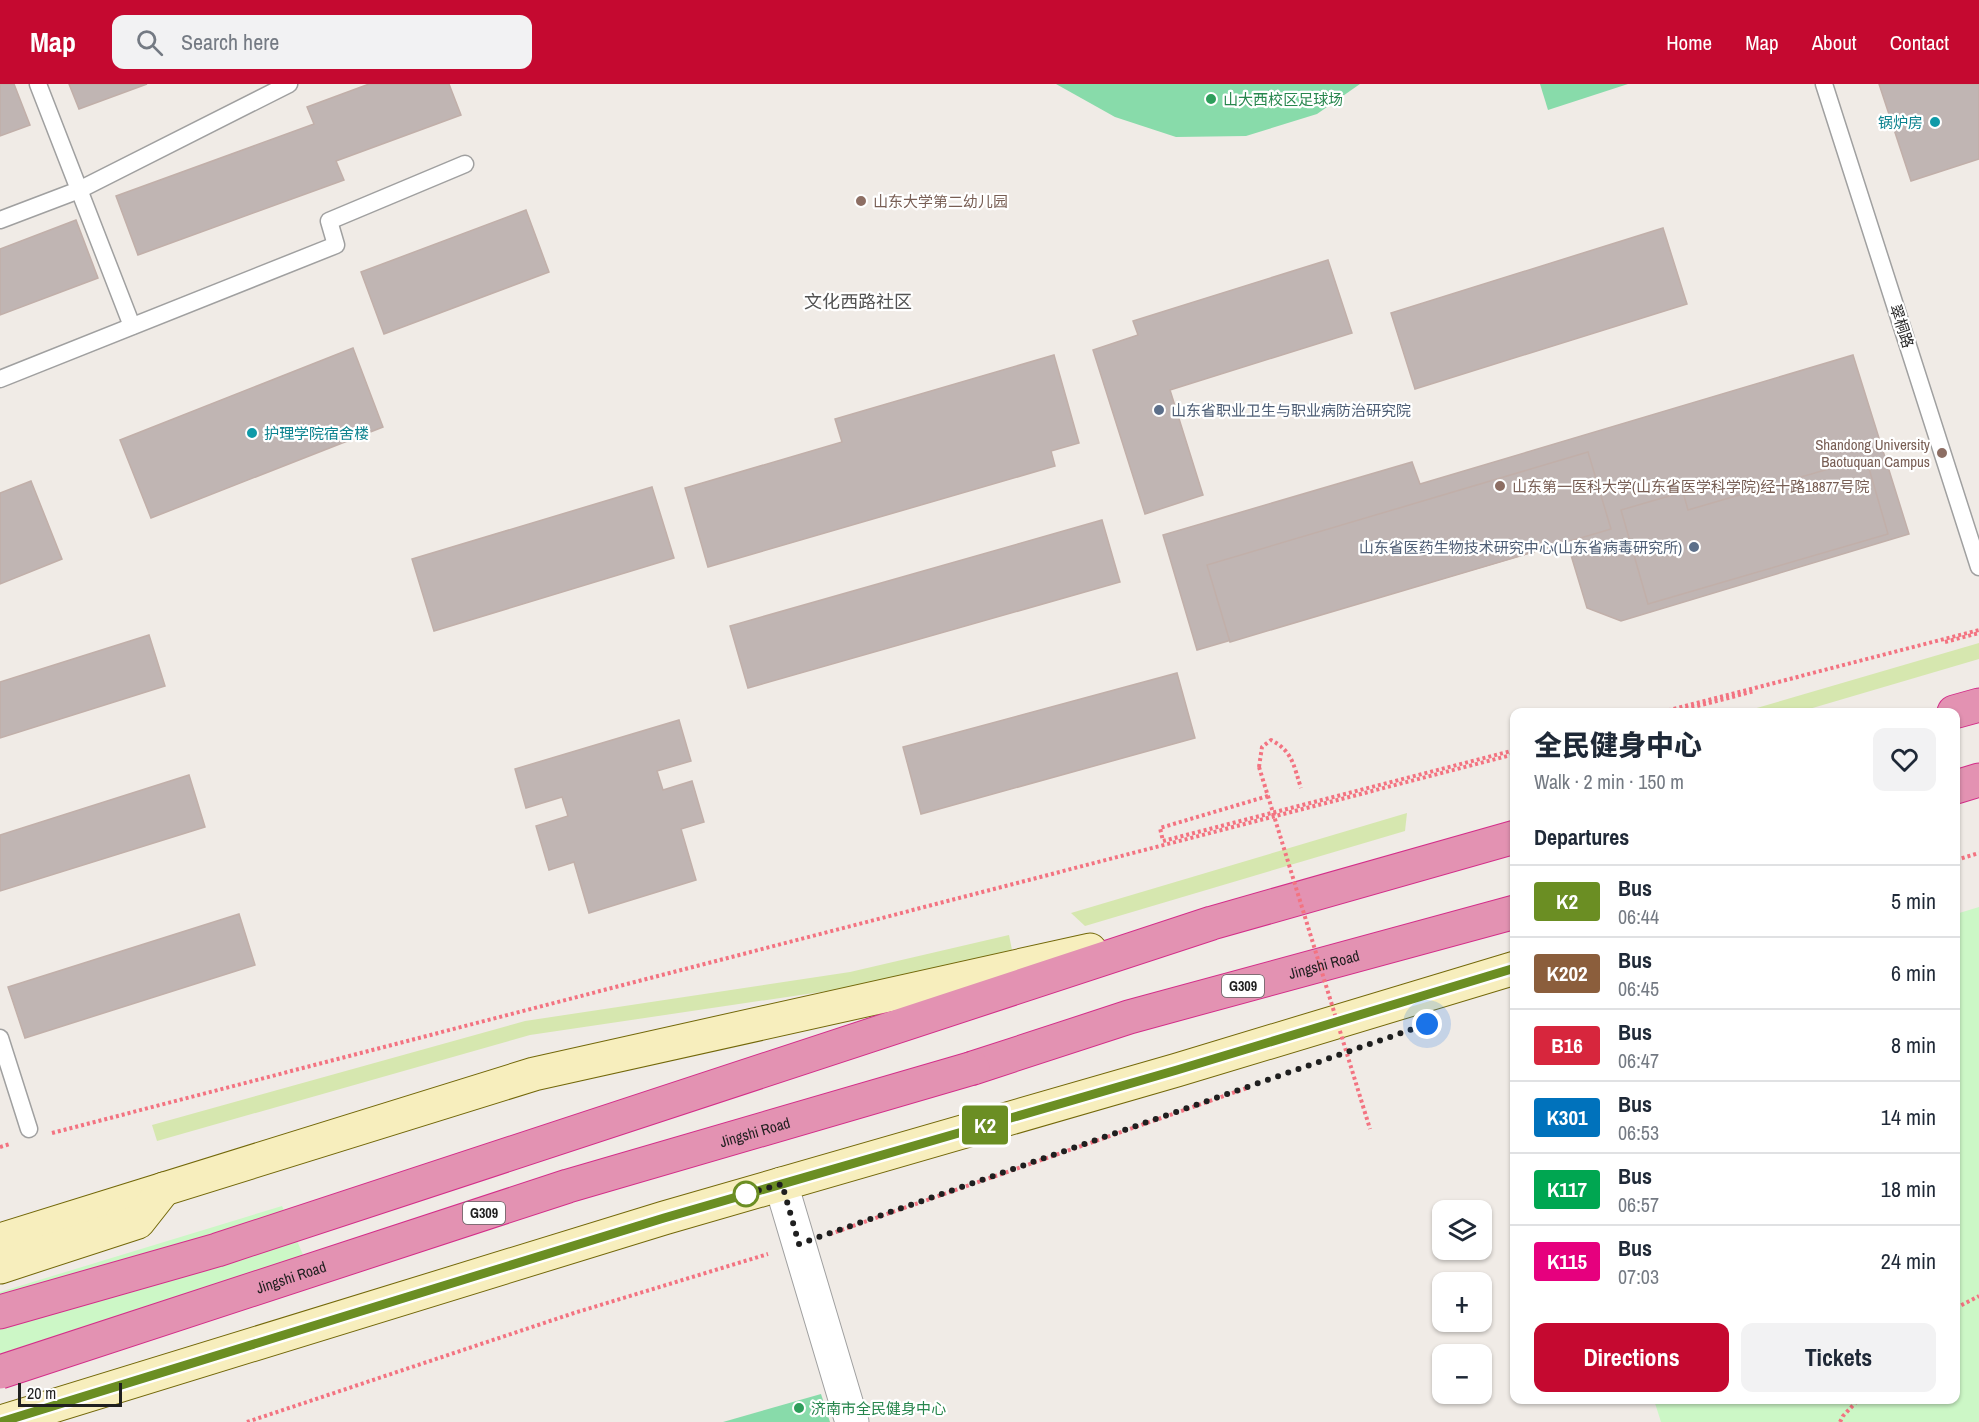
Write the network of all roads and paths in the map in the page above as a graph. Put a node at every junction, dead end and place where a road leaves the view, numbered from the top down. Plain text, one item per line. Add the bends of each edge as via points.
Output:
1 (38, 84) edge
2 (289, 84) edge
3 (1824, 84) edge
4 (465, 164) dead end
5 (79, 190) junction
6 (0, 220) edge
7 (132, 326) junction
8 (0, 379) edge
9 (1979, 567) edge
10 (1979, 631) edge
11 (1979, 705) edge
12 (1678, 708) edge
13 (1689, 708) edge
14 (1960, 710) edge
15 (1510, 753) edge
16 (1510, 753) edge
17 (1979, 780) edge
18 (1960, 786) edge
19 (1301, 788) dead end
20 (1268, 796) junction
21 (1510, 838) edge
22 (1979, 853) edge
23 (1960, 859) edge
24 (1510, 913) edge
25 (1212, 923) junction
26 (1510, 970) edge
27 (0, 1038) edge
28 (1348, 1052) dead end
29 (1337, 1056) dead end
30 (1247, 1088) dead end
31 (29, 1129) dead end
32 (1370, 1129) dead end
33 (46, 1135) dead end
34 (11, 1144) dead end
35 (0, 1147) edge
36 (782, 1184) junction
37 (164, 1189) junction
38 (0, 1240) edge
39 (799, 1244) junction
40 (0, 1267) edge
41 (1979, 1296) edge
42 (1960, 1306) edge
43 (0, 1312) edge
44 (0, 1372) edge
45 (1854, 1404) edge
46 (1, 1422) edge
47 (246, 1422) edge
48 (852, 1422) edge
49 (1840, 1422) edge

1 - 5 lane
2 - 5 lane
3 - 9 lane, 翠桐路
4 - 7 lane via 329,221 336,245
5 - 6 lane
5 - 7 lane
7 - 8 lane
10 - 12 path
10 - 13 path
11 - 14 highway
15 - 20 path via 1163,841 1160,828
16 - 33 path
17 - 18 highway
19 - 20 path, bridge via 1291,758 1283,746 1271,740 1262,747 1259,767
20 - 32 path, bridge
21 - 25 highway
22 - 23 path
24 - 44 highway, Jingshi Road / G309, bridge via 1129,1017 973,1068 568,1186
25 - 37 main road via 534,1074
25 - 43 highway via 217,1250
26 - 36 main road
27 - 31 lane
28 - 29 path
30 - 39 path
34 - 35 path
36 - 39 street
36 - 46 main road
37 - 38 main road
37 - 40 main road via 138,1222
39 - 47 path via 574,1313
39 - 48 street
41 - 42 path
45 - 49 path

